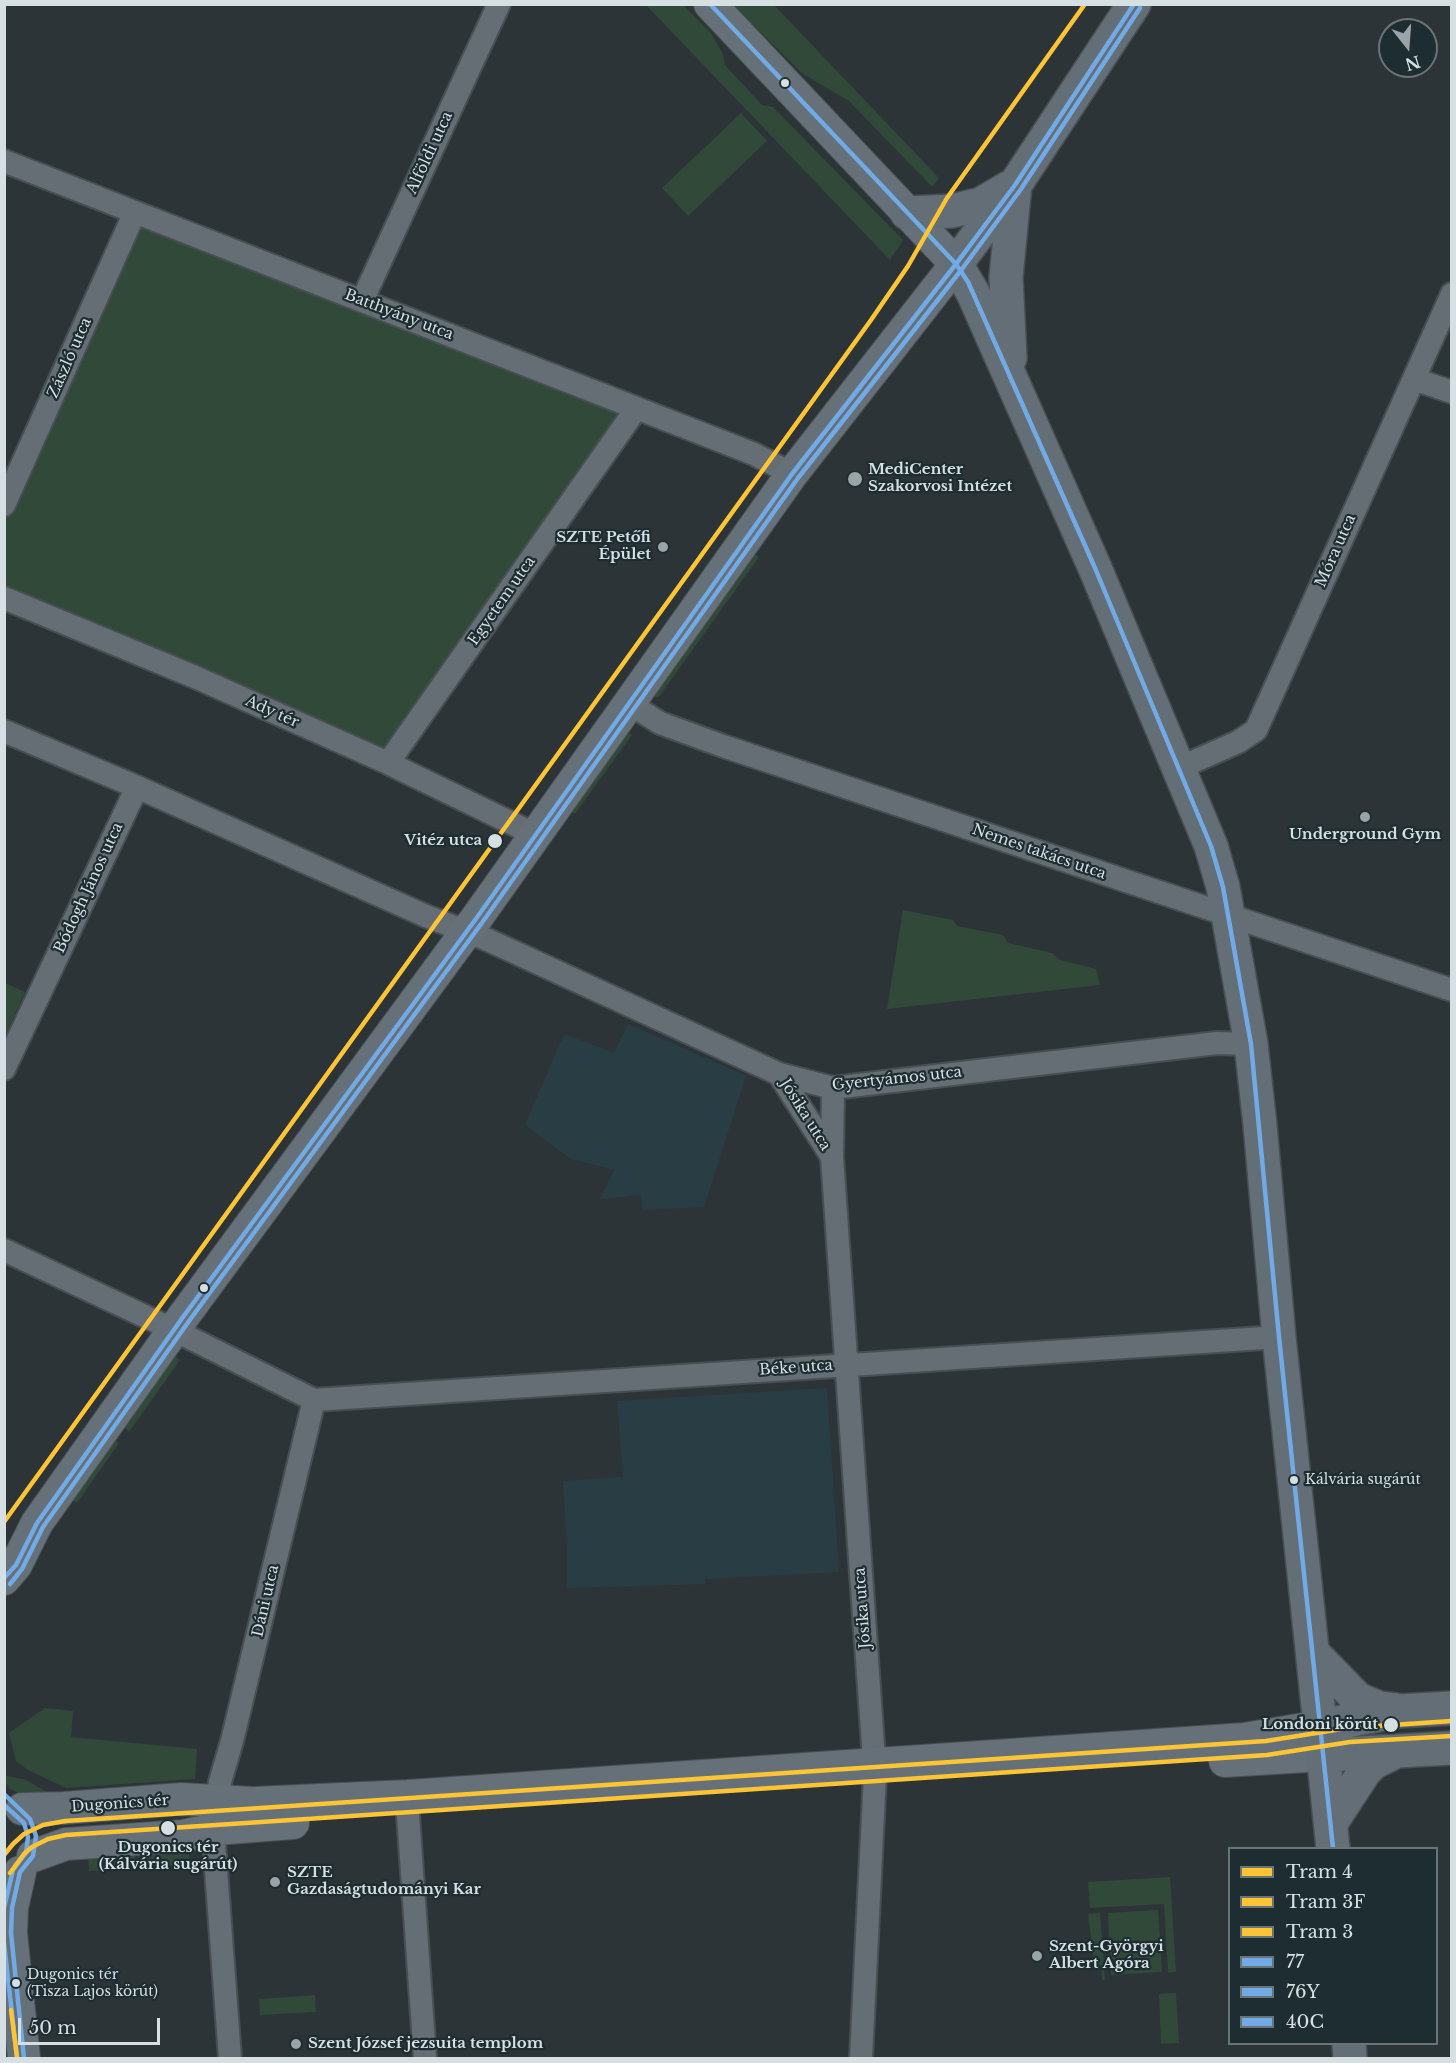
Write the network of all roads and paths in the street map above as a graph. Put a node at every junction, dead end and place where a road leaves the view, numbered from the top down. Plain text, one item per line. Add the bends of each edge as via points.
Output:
1 (499, 4) edge
2 (710, 4) edge
3 (1134, 4) edge
4 (4, 161) edge
5 (1015, 184) junction
6 (135, 212) junction
7 (907, 213) junction
8 (956, 264) junction
9 (1452, 294) edge
10 (362, 301) junction
11 (1010, 374) junction
12 (1414, 379) junction
13 (1452, 392) edge
14 (636, 409) junction
15 (792, 474) junction
16 (4, 505) edge
17 (4, 598) edge
18 (630, 704) junction
19 (4, 731) edge
20 (388, 763) junction
21 (1179, 768) junction
22 (137, 787) junction
23 (536, 835) junction
24 (1229, 916) junction
25 (466, 932) junction
26 (1452, 990) edge
27 (1251, 1044) junction
28 (4, 1069) edge
29 (779, 1074) junction
30 (832, 1088) junction
31 (832, 1157) junction
32 (4, 1250) edge
33 (174, 1330) junction
34 (1279, 1337) junction
35 (846, 1364) junction
36 (314, 1400) junction
37 (37, 1523) junction
38 (4, 1553) edge
39 (4, 1579) edge
40 (1314, 1654) junction
41 (1452, 1708) edge
42 (1398, 1711) junction
43 (1322, 1741) junction
44 (1452, 1748) edge
45 (1398, 1751) junction
46 (875, 1774) junction
47 (10, 1801) edge
48 (216, 1815) junction
49 (408, 1815) junction
50 (1332, 1836) edge
51 (19, 1869) edge
52 (24, 2058) edge
53 (230, 2058) edge
54 (425, 2058) edge
55 (861, 2058) edge

1 - 10 street, Alföldi utca
2 - 7 street
3 - 5 main road
4 - 6 street, Batthyány utca
5 - 7 main road via 981,204 952,211
5 - 8 main road
5 - 11 main road via 1006,277
6 - 10 street, Batthyány utca
6 - 16 street, Zászló utca
7 - 8 street
8 - 11 main road
8 - 15 street
9 - 12 street, Móra utca
10 - 14 street, Batthyány utca
11 - 21 main road
12 - 13 street
12 - 21 street, Móra utca via 1256,730
14 - 15 street, Batthyány utca via 754,454
14 - 20 street, Egyetem utca
15 - 18 street
17 - 20 street, Ady tér
18 - 23 street
18 - 24 street, Nemes takács utca via 650,718 704,739
19 - 22 street
20 - 23 street, Ady tér
21 - 24 main road via 1211,846
22 - 25 street
22 - 28 street, Bódogh János utca
23 - 25 street
24 - 26 street, Nemes takács utca
24 - 27 main road
25 - 29 street, Gyertyámos utca
25 - 33 street
27 - 30 street, Gyertyámos utca via 1217,1043
27 - 34 main road
29 - 30 street, Gyertyámos utca
29 - 31 street, Jósika utca
30 - 31 street, Jósika utca
31 - 35 street, Jósika utca
32 - 33 street
33 - 36 street
33 - 37 street
34 - 35 street, Béke utca
34 - 40 main road
35 - 36 street, Béke utca
35 - 46 street, Jósika utca
36 - 48 street, Dáni utca via 220,1782
37 - 38 street
37 - 39 street
40 - 42 main road via 1358,1699
40 - 43 main road
41 - 42 main road
42 - 43 main road
43 - 45 main road
43 - 46 street
43 - 50 main road
44 - 45 main road
45 - 50 main road via 1365,1771
46 - 48 street via 254,1803
46 - 49 street
46 - 55 street, Jósika utca
47 - 48 street, Dugonics tér via 181,1799
47 - 51 street via 30,1819 35,1830 36,1843
48 - 49 street
48 - 51 street via 183,1836 66,1844
48 - 53 street, Dáni utca via 214,1843
49 - 54 street
51 - 52 street via 11,1933

